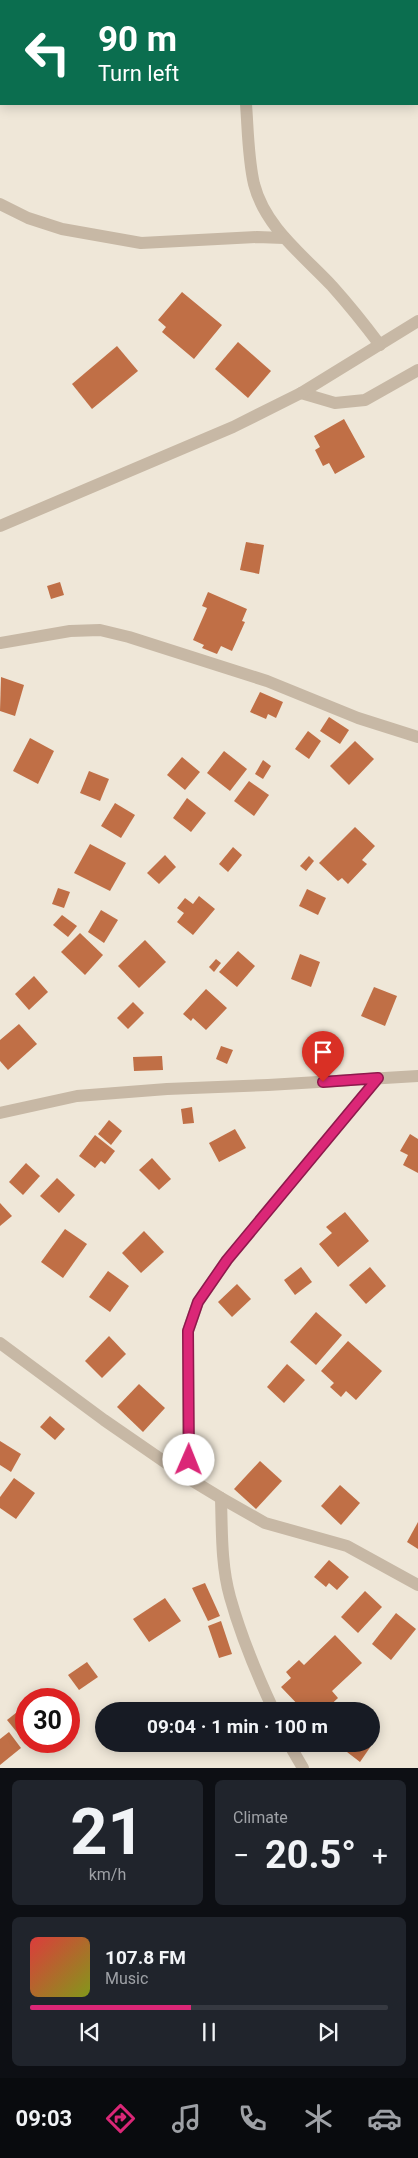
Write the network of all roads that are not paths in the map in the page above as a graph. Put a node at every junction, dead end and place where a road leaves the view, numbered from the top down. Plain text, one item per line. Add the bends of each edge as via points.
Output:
1 (246, 105) edge
2 (0, 204) edge
3 (284, 238) junction
4 (418, 321) edge
5 (380, 345) junction
6 (418, 370) edge
7 (301, 393) junction
8 (0, 526) edge
9 (0, 643) edge
10 (418, 738) edge
11 (418, 1076) edge
12 (378, 1078) junction
13 (0, 1113) edge
14 (0, 1343) edge
15 (188, 1478) junction
16 (221, 1498) junction
17 (418, 1585) edge
18 (270, 1702) edge
19 (294, 1752) edge
20 (303, 1768) edge

1 - 3 street via 249,154 255,185
2 - 3 street via 28,218 62,229 141,243
3 - 5 street via 332,286
4 - 5 street
5 - 7 street
6 - 7 street via 365,400 335,403
7 - 8 street via 233,427
9 - 10 street via 70,631 100,630 267,681
11 - 12 street
12 - 13 street via 77,1096
12 - 15 street via 227,1260 198,1302 188,1331
14 - 15 street
15 - 16 street
16 - 17 street via 265,1522 347,1546
16 - 18 street via 222,1553 230,1596
19 - 20 street

